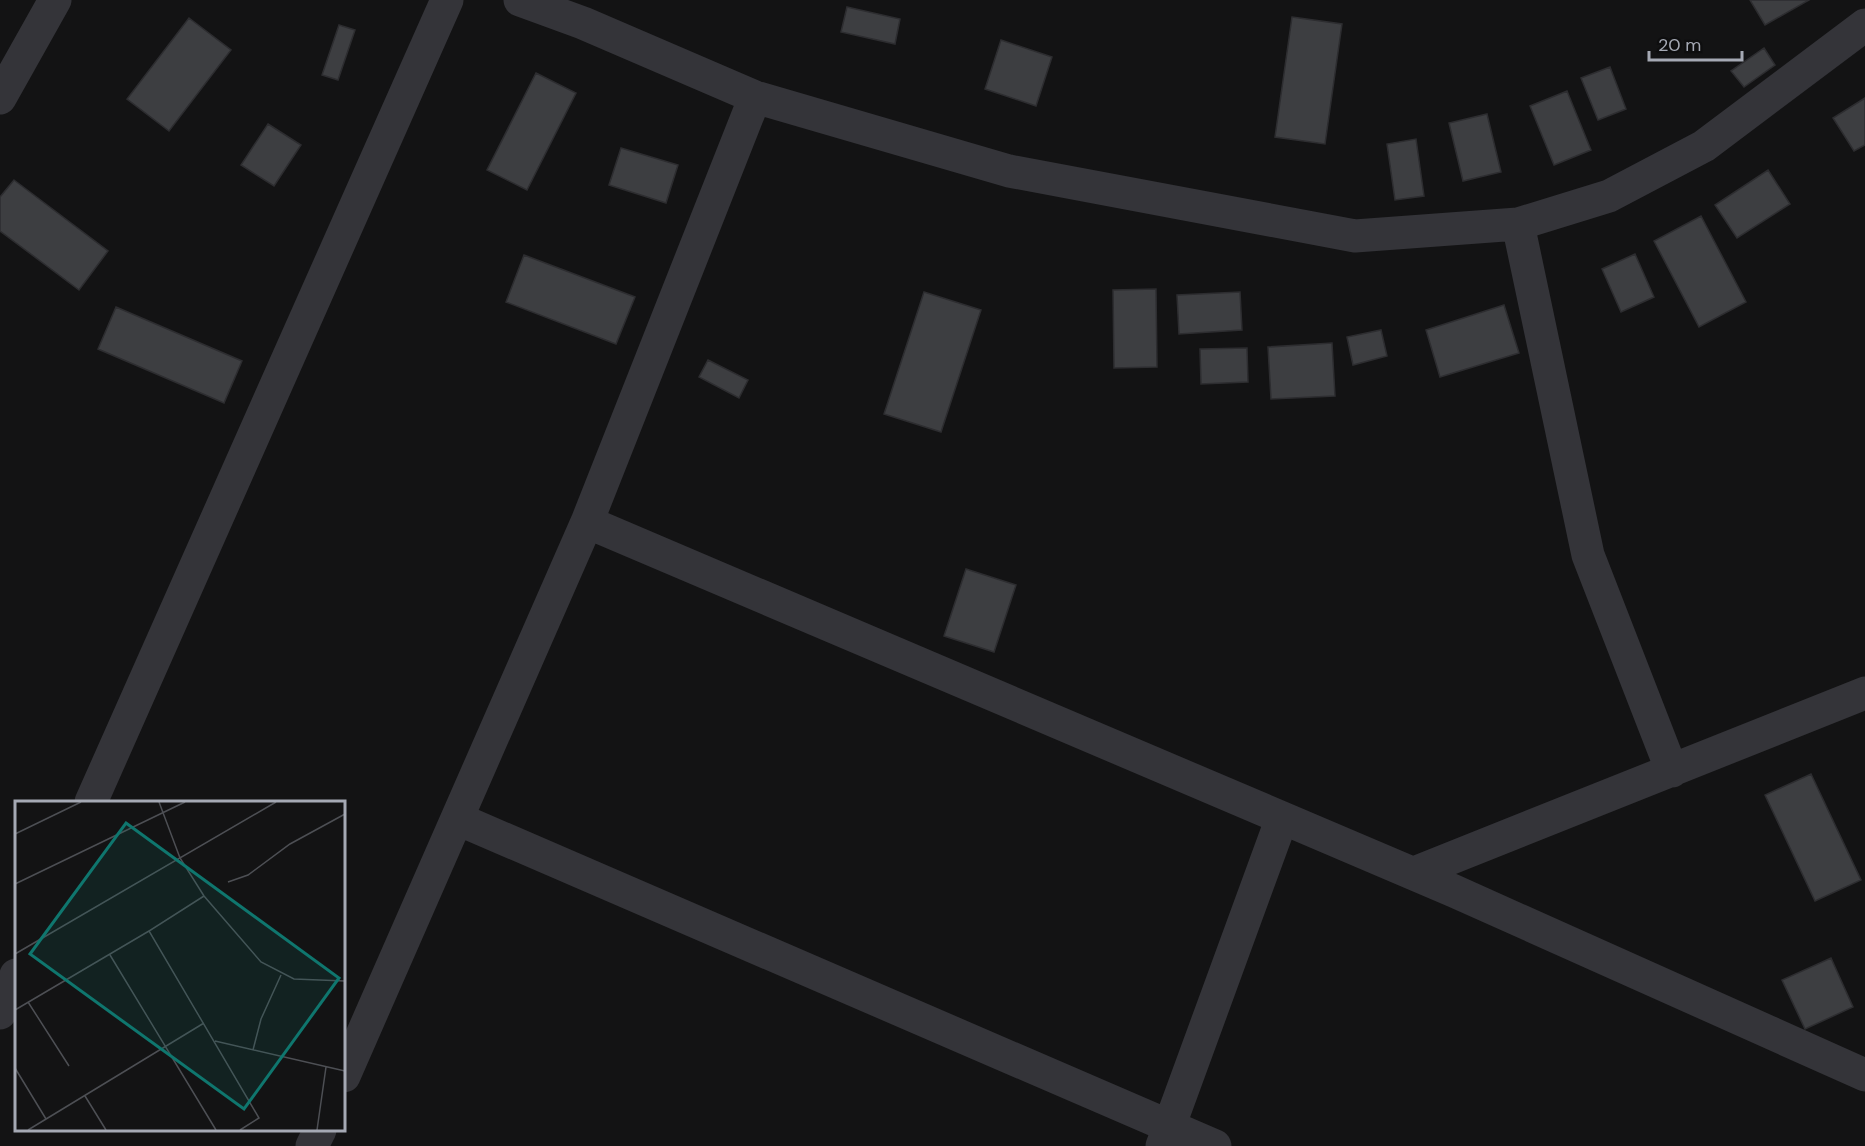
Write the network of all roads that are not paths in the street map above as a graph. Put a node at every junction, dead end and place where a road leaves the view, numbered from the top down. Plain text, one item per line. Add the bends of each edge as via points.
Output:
1 (56, 0) edge
2 (447, 0) edge
3 (520, 0) edge
4 (1865, 25) edge
5 (754, 97) junction
6 (0, 98) edge
7 (1518, 225) junction
8 (587, 522) junction
9 (1865, 693) edge
10 (1671, 771) junction
11 (92, 801) edge
12 (1282, 818) junction
13 (458, 819) junction
14 (1414, 873) junction
15 (15, 977) edge
16 (0, 1013) edge
17 (345, 1074) edge
18 (1865, 1075) edge
19 (320, 1131) edge
20 (1166, 1137) edge
21 (312, 1146) edge
22 (1215, 1146) edge

1 - 6 street
2 - 11 street
3 - 5 street
4 - 7 street via 1704,146 1609,196
5 - 7 street via 1009,171 1355,236
5 - 8 street
7 - 10 street via 1588,555
8 - 12 street
8 - 13 street
9 - 10 street
10 - 14 street
12 - 14 street
12 - 20 street
13 - 17 street
13 - 20 street
14 - 18 street
15 - 16 street
19 - 21 street
20 - 22 street

